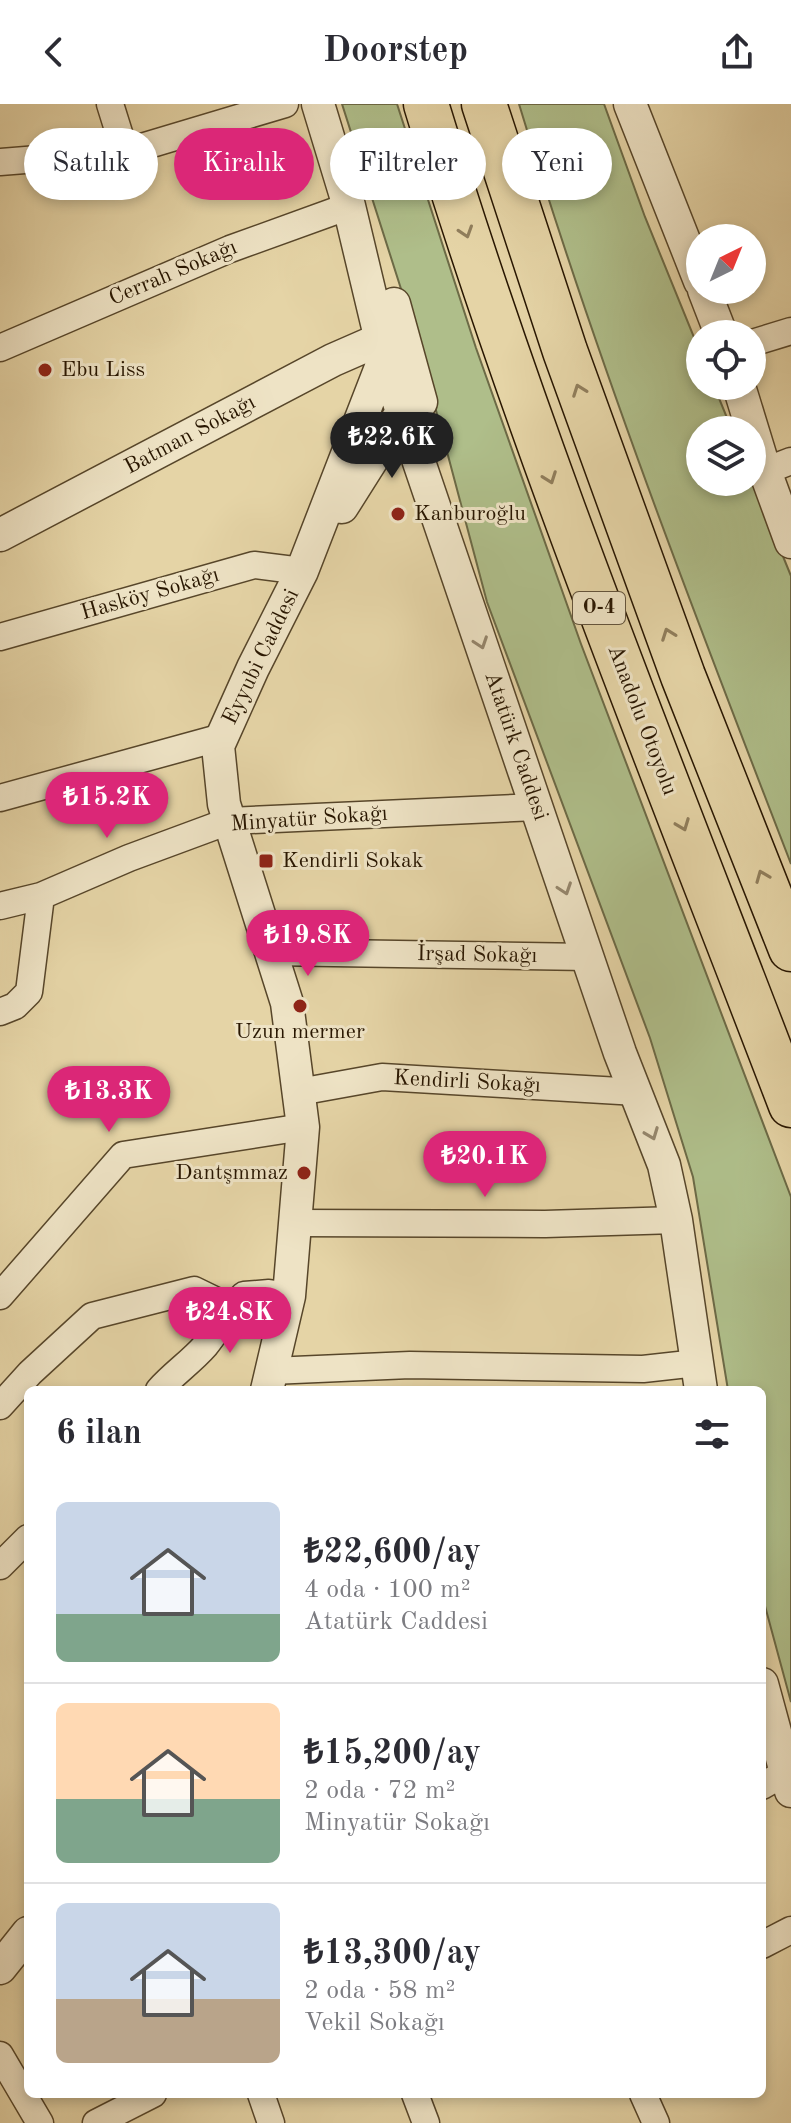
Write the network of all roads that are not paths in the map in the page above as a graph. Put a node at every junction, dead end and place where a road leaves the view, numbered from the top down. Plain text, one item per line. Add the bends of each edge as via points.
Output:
1 (110, 104) edge
2 (285, 104) edge
3 (318, 104) edge
4 (426, 104) edge
5 (484, 104) edge
6 (630, 104) edge
7 (118, 128) edge
8 (158, 142) edge
9 (24, 160) edge
10 (0, 162) edge
11 (349, 206) junction
12 (686, 246) edge
13 (791, 331) edge
14 (766, 339) edge
15 (0, 348) edge
16 (394, 372) junction
17 (746, 400) edge
18 (380, 447) junction
19 (414, 447) junction
20 (778, 466) edge
21 (0, 535) edge
22 (791, 542) edge
23 (302, 571) junction
24 (469, 608) junction
25 (0, 637) edge
26 (222, 737) junction
27 (0, 798) edge
28 (537, 807) junction
29 (229, 821) junction
30 (41, 896) junction
31 (0, 906) edge
32 (791, 949) edge
33 (270, 952) junction
34 (588, 957) junction
35 (0, 1012) edge
36 (299, 1092) junction
37 (637, 1092) junction
38 (791, 1105) edge
39 (303, 1127) junction
40 (676, 1220) junction
41 (295, 1223) junction
42 (0, 1296) edge
43 (289, 1296) junction
44 (231, 1308) junction
45 (699, 1376) edge
46 (269, 1381) edge
47 (163, 1386) edge
48 (0, 1406) edge
49 (24, 1542) edge
50 (0, 1566) edge
51 (766, 1706) edge
52 (780, 1783) edge
53 (791, 1930) edge
54 (24, 1938) edge
55 (766, 1943) edge
56 (0, 1968) edge
57 (0, 2055) edge
58 (24, 2096) edge
59 (25, 2098) edge
60 (142, 2098) edge
61 (262, 2098) edge
62 (417, 2098) edge
63 (645, 2098) edge
64 (40, 2123) edge
65 (96, 2123) edge
66 (271, 2123) edge
67 (426, 2123) edge
68 (656, 2123) edge

1 - 7 street
2 - 8 street
3 - 11 street, Atatürk Caddesi
3 - 16 street via 383,263
4 -> 38 highway, Anadolu Otoyolu / O-4 via 545,462
32 -> 5 highway, O-4 via 683,676 565,351
6 - 12 street
9 - 10 street
11 - 15 street, Cerrah Sokağı via 230,249
11 - 16 street, Atatürk Caddesi
13 - 14 street
16 - 18 street
16 - 19 street, Atatürk Caddesi
16 - 21 street, Batman Sokağı via 333,360
16 - 23 street, Eyyubi Caddesi
16 - 24 street via 444,501
17 - 20 street
18 - 19 street via 394,438
18 - 23 street
19 - 24 street, Atatürk Caddesi
20 - 22 street
23 - 25 street, Hasköy Sokağı via 254,565
23 - 26 street, Eyyubi Caddesi
24 -> 28 street, Atatürk Caddesi
26 - 27 street
26 - 29 street, Eyyubi Caddesi via 218,746
28 - 29 street, Minyatür Sokağı
28 -> 34 street, Atatürk Caddesi
29 - 30 street, Minyatür Sokağı
29 - 33 street, Eyyubi Caddesi
30 - 31 street, Minyatür Sokağı
30 - 35 street via 29,992
33 - 34 street, İrşad Sokağı
33 - 36 street, Eyyubi Caddesi via 287,1003
34 - 37 street, Atatürk Caddesi
36 - 37 street, Kendirli Sokağı via 382,1077
36 - 39 street, Eyyubi Caddesi
37 -> 40 street, Atatürk Caddesi via 664,1165
39 - 41 street, Eyyubi Caddesi
39 - 42 street via 123,1155
40 - 41 street
40 - 45 street, Atatürk Caddesi
41 - 43 street, Eyyubi Caddesi
43 - 44 street via 244,1295
43 - 46 street, Eyyubi Caddesi
44 - 47 street via 198,1354
44 - 48 street via 194,1290 92,1316
45 - 46 street via 643,1369 410,1365
49 - 50 street
51 - 52 street
53 - 55 street
54 - 56 street
57 - 58 street
59 - 64 street
60 - 65 street
61 - 66 street
62 - 67 street
63 - 68 street

